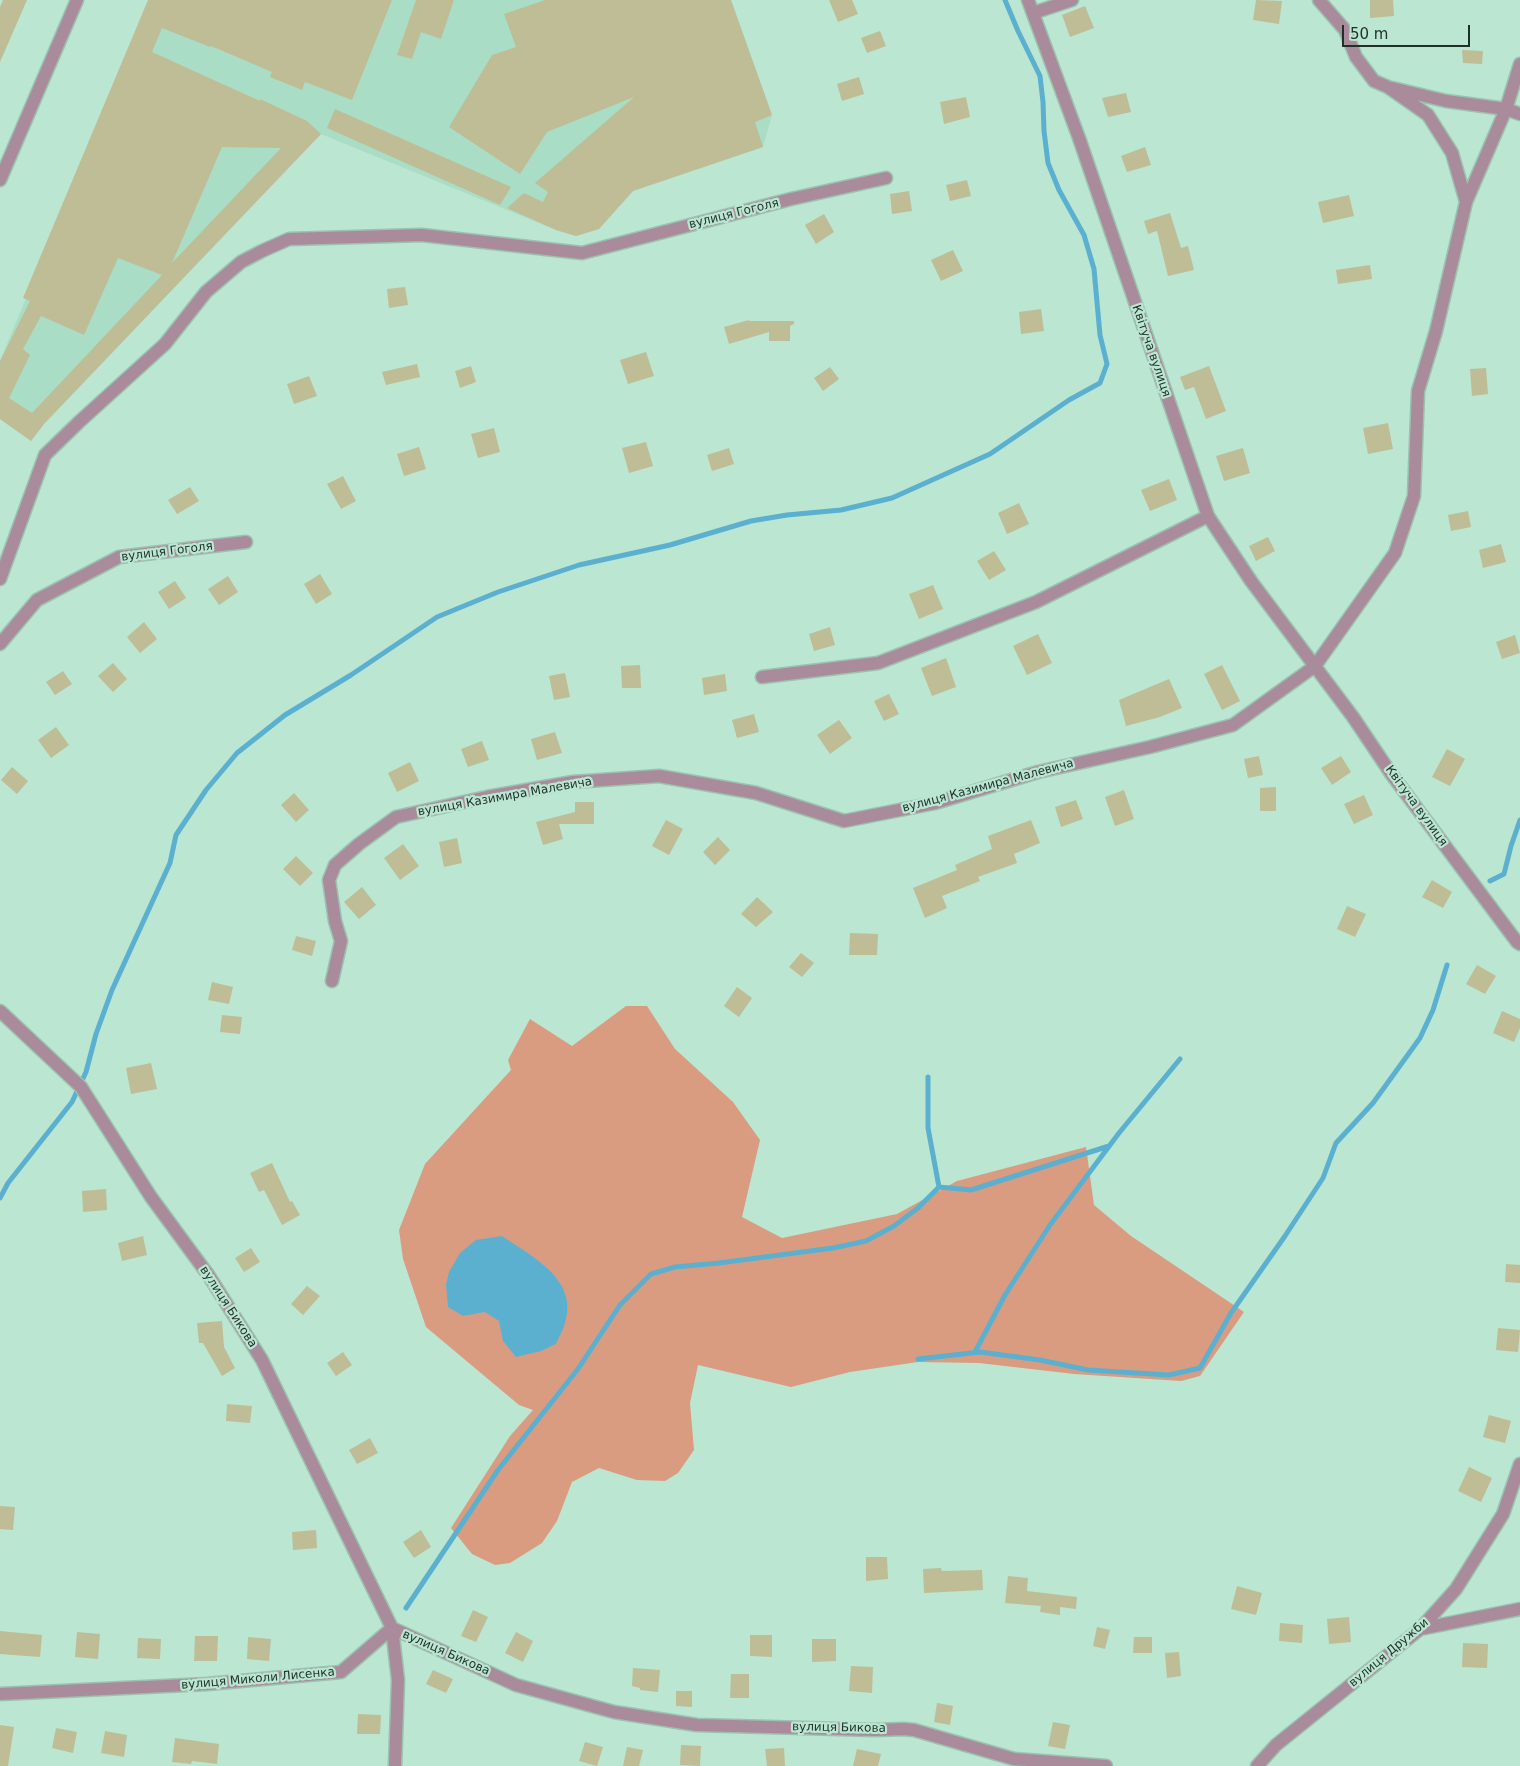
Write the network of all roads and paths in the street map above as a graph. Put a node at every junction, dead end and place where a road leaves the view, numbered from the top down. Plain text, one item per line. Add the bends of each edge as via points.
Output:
1 (77, 0) edge
2 (1028, 0) edge
3 (1072, 0) edge
4 (1319, 0) edge
5 (1032, 13) junction
6 (1520, 64) edge
7 (1388, 87) junction
8 (1506, 109) junction
9 (1520, 114) edge
10 (886, 178) dead end
11 (0, 180) edge
12 (1466, 202) junction
13 (1208, 516) junction
14 (246, 542) dead end
15 (0, 579) edge
16 (0, 644) edge
17 (1315, 666) junction
18 (762, 677) dead end
19 (1520, 944) edge
20 (332, 981) dead end
21 (0, 1011) edge
22 (1520, 1464) edge
23 (1520, 1609) edge
24 (392, 1628) junction
25 (1420, 1630) junction
26 (0, 1694) edge
27 (395, 1766) edge
28 (1106, 1766) edge
29 (1257, 1766) edge

1 - 11 street
2 - 5 street, Квітуча вулиця
3 - 5 street
4 - 7 street via 1345,30 1356,57 1374,81
5 - 13 street, Квітуча вулиця via 1079,138
6 - 8 street
7 - 8 street via 1446,101
7 - 12 street via 1428,115 1452,153
8 - 9 street
8 - 12 street
10 - 15 street, вулиця Гоголя via 582,253 422,235 289,239 241,262 206,292 165,344 45,455
12 - 17 street via 1436,330 1418,390 1414,496 1395,553
13 - 17 street, Квітуча вулиця via 1251,581
13 - 18 street via 1036,602 878,663
14 - 16 street, вулиця Гоголя via 119,557 37,600
17 - 19 street, Квітуча вулиця
17 - 20 street, вулиця Казимира Малевича via 1234,725 1038,772 935,803 844,821 756,793 659,776 573,782 396,817 335,865 329,880 341,941
21 - 24 street, вулиця Бикова via 80,1087 151,1197 209,1276 262,1360
22 - 25 street, вулиця Дружби via 1503,1514 1456,1589
23 - 25 street
24 - 26 street, вулиця Миколи Лисенка via 341,1672 207,1684
24 - 27 street via 398,1680
24 - 28 street, вулиця Бикова via 516,1685 614,1712 697,1725 914,1730 1014,1759
25 - 29 street, вулиця Дружби via 1276,1745

